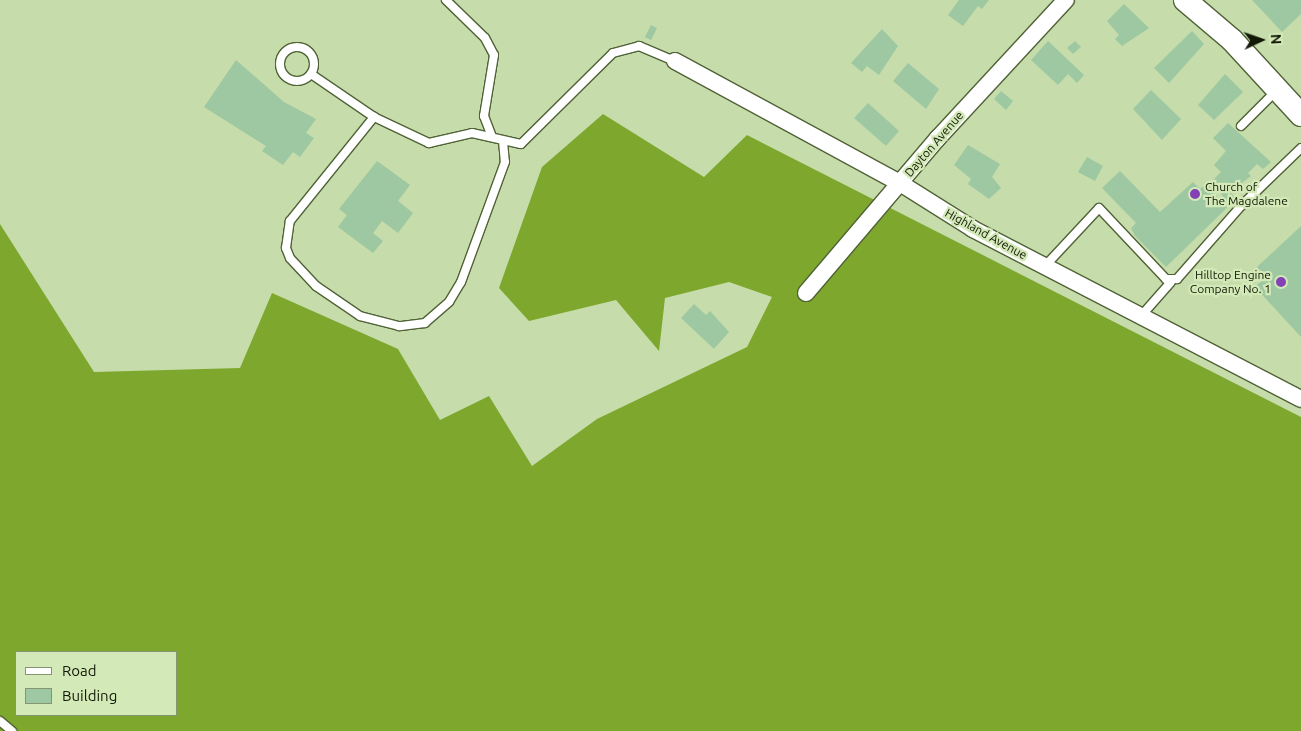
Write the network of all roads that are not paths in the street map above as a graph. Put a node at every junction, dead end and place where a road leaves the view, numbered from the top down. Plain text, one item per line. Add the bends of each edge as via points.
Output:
1 (446, 0) edge
2 (1066, 0) edge
3 (1185, 0) edge
4 (675, 61) joint
5 (311, 74) junction
6 (1277, 89) junction
7 (1301, 115) edge
8 (374, 117) junction
9 (1240, 126) dead end
10 (492, 137) junction
11 (504, 141) junction
12 (1301, 148) edge
13 (900, 183) junction
14 (1045, 266) junction
15 (1171, 282) junction
16 (806, 293) dead end
17 (1141, 316) junction
18 (1301, 400) edge
19 (0, 721) edge
20 (12, 731) edge

1 - 10 lane via 485,38 494,55 484,116
2 - 13 street, Dayton Avenue
3 - 6 main road via 1232,40
4 - 11 lane via 639,46 626,46 613,53 521,144
4 - 13 street, Highland Avenue
5 - 5 lane via 314,61 308,52 298,48 284,54 281,64 289,78 299,81
5 - 8 lane
6 - 7 main road
6 - 9 lane
8 - 10 lane via 429,143 472,133
8 - 11 lane via 290,222 286,248 297,269 316,286 360,316 380,324 424,323 449,302 505,162
10 - 11 lane
12 - 15 lane
13 - 14 street, Highland Avenue
13 - 16 street, Dayton Avenue
14 - 15 lane via 1099,208
14 - 17 street, Highland Avenue
15 - 17 lane
17 - 18 street, Highland Avenue
19 - 20 lane

